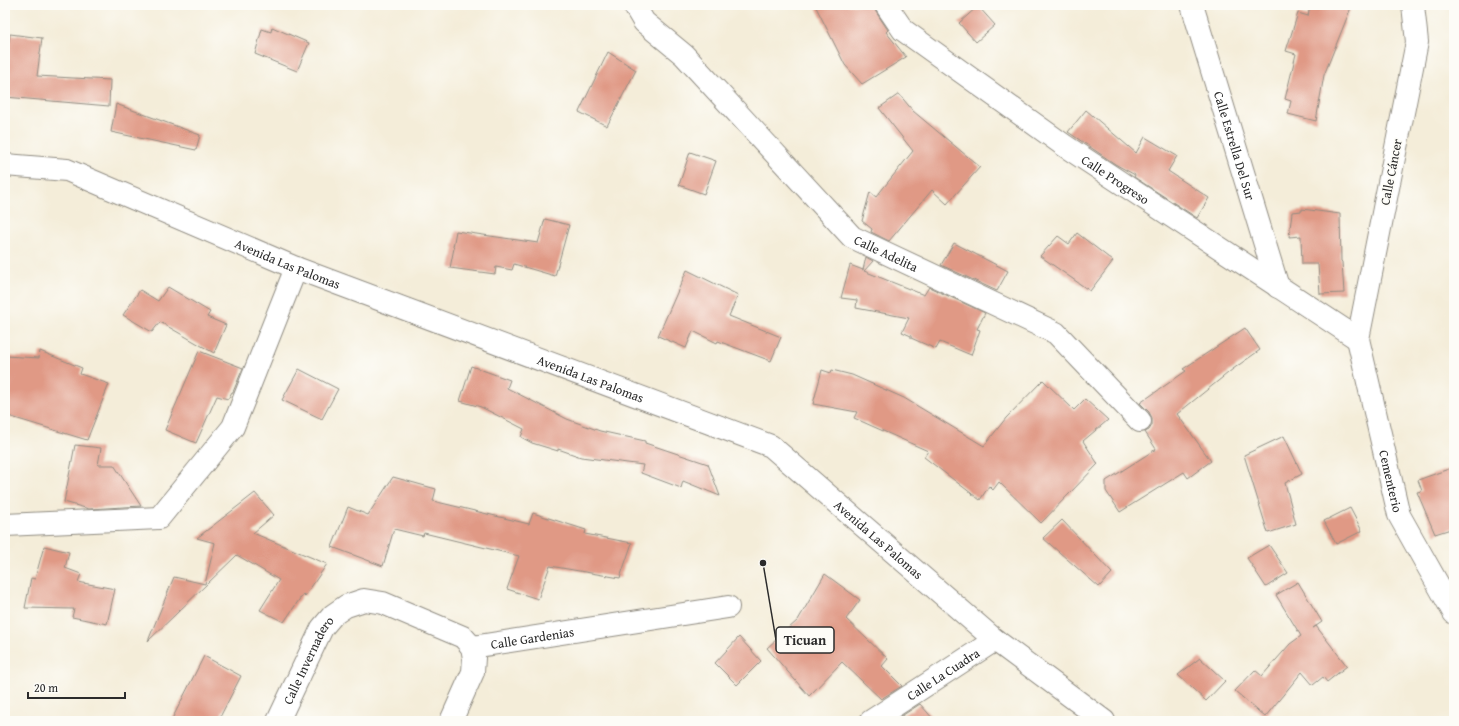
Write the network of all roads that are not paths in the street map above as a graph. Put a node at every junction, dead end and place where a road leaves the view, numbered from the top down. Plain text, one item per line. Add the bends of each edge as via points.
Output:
1 (634, 5) edge
2 (886, 5) edge
3 (1192, 5) edge
4 (1413, 5) edge
5 (5, 165) edge
6 (296, 268) junction
7 (1278, 287) junction
8 (1358, 339) junction
9 (1140, 421) dead end
10 (5, 525) edge
11 (346, 606) joint
12 (728, 607) dead end
13 (1454, 613) edge
14 (995, 640) junction
15 (472, 647) junction
16 (278, 721) edge
17 (451, 721) edge
18 (871, 721) edge
19 (1104, 721) edge

1 - 9 street, Calle Adelita via 644,22 684,55 852,237 1056,333
2 - 7 street, Calle Progreso via 903,30 1065,146
3 - 7 street, Calle Estrella Del Sur
4 - 8 street, Calle Cáncer via 1417,42
5 - 6 street, Avenida Las Palomas via 67,170
6 - 10 street via 233,428 159,518
6 - 14 street, Avenida Las Palomas via 771,446
7 - 8 street, Calle Progreso
8 - 13 street, Cementerio via 1399,514
11 - 15 street, Calle Gardenias via 364,600 383,603 463,637
11 - 16 street, Calle Invernadero via 333,615 322,628
12 - 15 street, Calle Gardenias
14 - 18 street, Calle La Cuadra
14 - 19 street, Avenida Las Palomas
15 - 17 street via 473,672

